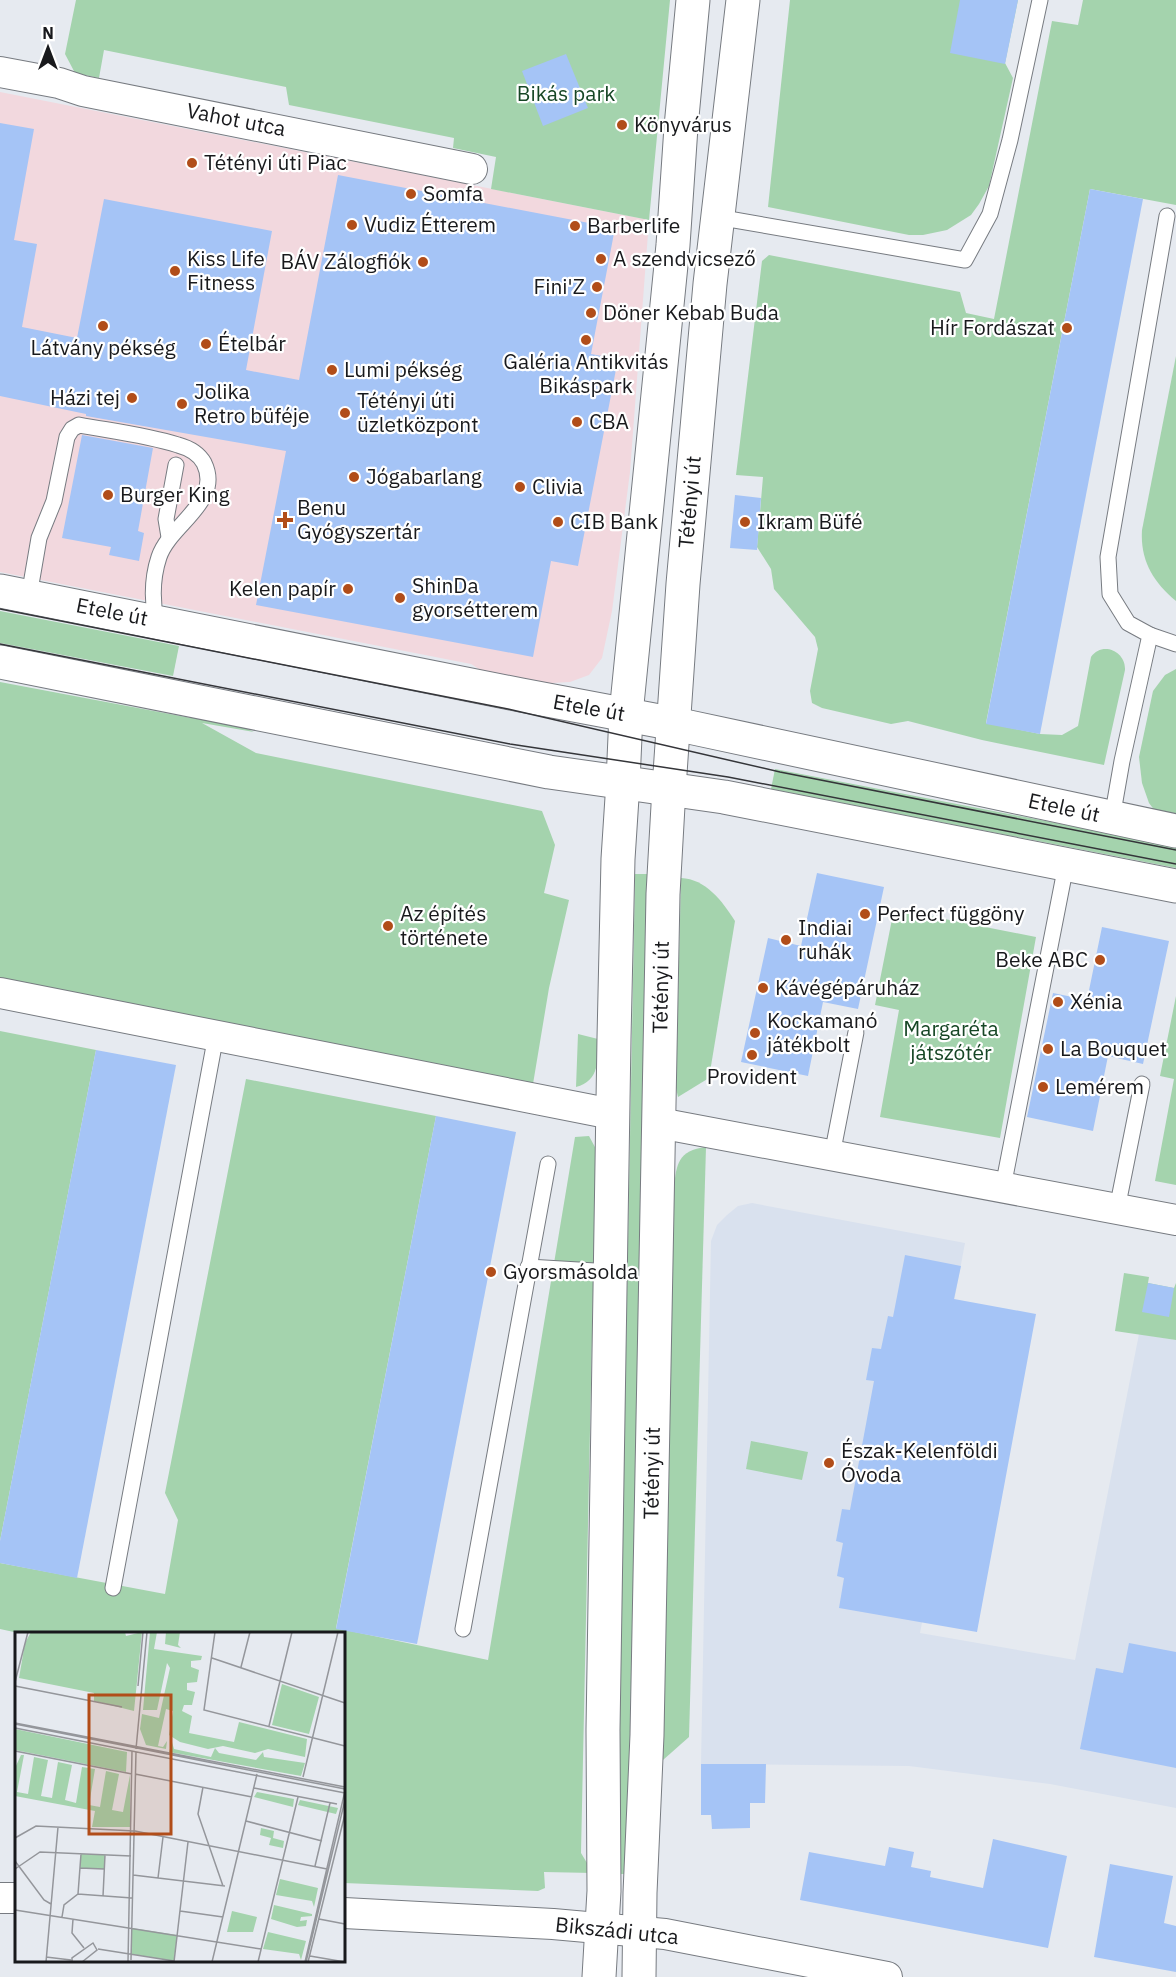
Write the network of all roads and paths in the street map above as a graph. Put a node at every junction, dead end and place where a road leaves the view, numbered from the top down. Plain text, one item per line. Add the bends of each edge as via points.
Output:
1 (693, 0) edge
2 (743, 0) edge
3 (1040, 0) edge
4 (0, 72) edge
5 (472, 169) dead end
6 (675, 210) junction
7 (1167, 216) dead end
8 (717, 217) junction
9 (176, 465) dead end
10 (169, 537) junction
11 (15, 594) edge
12 (156, 621) junction
13 (1150, 635) junction
14 (1176, 644) edge
15 (0, 662) edge
16 (626, 714) junction
17 (675, 724) junction
18 (623, 782) junction
19 (669, 788) junction
20 (1112, 818) junction
21 (1176, 831) edge
22 (1066, 865) junction
23 (1176, 886) edge
24 (0, 993) edge
25 (856, 1032) dead end
26 (216, 1035) junction
27 (1142, 1084) dead end
28 (612, 1114) junction
29 (658, 1123) junction
30 (832, 1155) junction
31 (548, 1164) dead end
32 (1003, 1187) junction
33 (1117, 1209) junction
34 (1176, 1220) edge
35 (528, 1267) junction
36 (612, 1272) junction
37 (113, 1588) dead end
38 (463, 1629) dead end
39 (345, 1913) edge
40 (602, 1928) junction
41 (639, 1932) junction
42 (599, 1977) edge
43 (639, 1977) edge
44 (887, 1977) edge

1 - 6 main road, Tétényi út
2 - 8 main road, Tétényi út
3 - 8 lane via 990,214 965,260
4 - 5 street, Vahot utca
6 - 8 main road
6 - 16 main road, Tétényi út
7 - 13 lane via 1108,557 1110,594 1128,623
8 - 17 main road, Tétényi út via 683,584
9 - 10 lane via 166,519
10 - 11 lane via 208,488 202,459 179,445 79,425 67,437 54,501
10 - 12 lane via 159,557 153,587
11 - 12 main road, Etele út
12 - 16 main road, Etele út
13 - 14 lane
13 - 20 lane
15 - 18 main road via 549,772
16 - 17 main road, Etele út
16 - 18 main road, Tétényi út
17 - 19 main road, Tétényi út
17 - 20 main road, Etele út
18 - 19 main road
18 - 28 main road, Tétényi út
19 - 22 main road
19 - 29 main road, Tétényi út
20 - 21 main road, Etele út
22 - 23 main road
22 - 32 lane
24 - 26 street
25 - 30 lane
26 - 28 street
26 - 37 lane
27 - 33 lane
28 - 36 main road, Tétényi út
29 - 30 street
29 - 41 main road, Tétényi út via 647,1724
30 - 32 street
31 - 35 lane
32 - 33 street
33 - 34 street
35 - 36 lane
35 - 38 lane
36 - 40 main road, Tétényi út
39 - 40 street, Bikszádi utca
40 - 41 street, Bikszádi utca
40 - 42 main road, Tétényi út
41 - 43 main road, Tétényi út
41 - 44 street, Bikszádi utca

